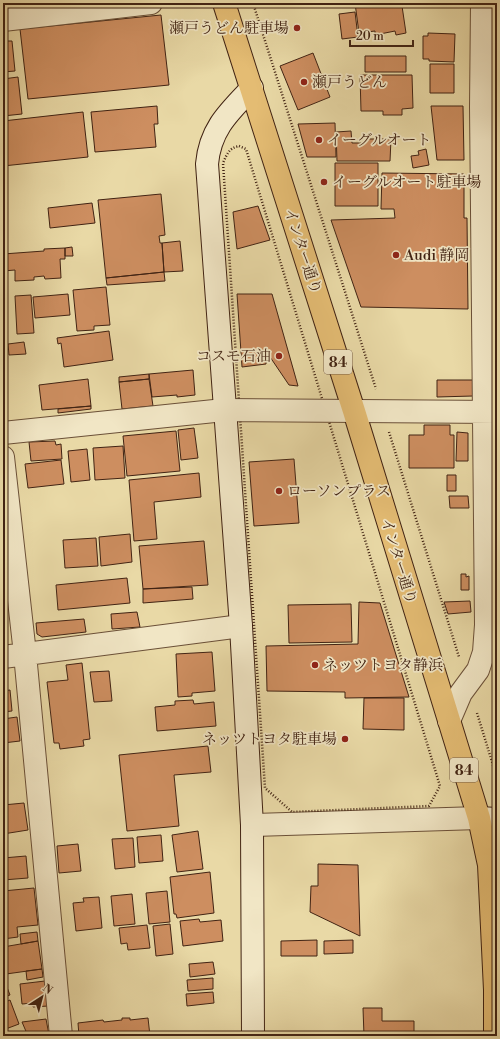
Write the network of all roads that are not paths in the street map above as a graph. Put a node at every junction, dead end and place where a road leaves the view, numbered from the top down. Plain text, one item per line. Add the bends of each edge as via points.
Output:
1 (151, 3) edge
2 (224, 3) edge
3 (482, 3) edge
4 (3, 20) edge
5 (252, 88) junction
6 (232, 411) junction
7 (354, 411) junction
8 (491, 412) edge
9 (3, 433) edge
10 (3, 457) edge
11 (491, 519) edge
12 (241, 626) junction
13 (24, 654) junction
14 (3, 657) edge
15 (449, 721) junction
16 (488, 819) edge
17 (252, 825) junction
18 (496, 998) edge
19 (61, 1036) edge
20 (253, 1036) edge
21 (496, 1036) edge

1 - 4 street
2 - 5 main road, インター通り / 84
3 - 8 street via 481,107
5 - 6 street via 228,113 212,138 207,164
5 - 7 main road, インター通り / 84
6 - 7 street
6 - 9 street
6 - 12 street
7 - 8 street
7 - 15 main road, インター通り / 84
8 - 11 street
10 - 13 street
11 - 15 street via 484,652 478,670 460,693
12 - 13 street
12 - 17 street
13 - 14 street
13 - 19 street
15 - 16 main road, インター通り / 84
16 - 17 street
16 - 18 main road, インター通り / 84
17 - 20 street
18 - 21 main road, インター通り / 84

